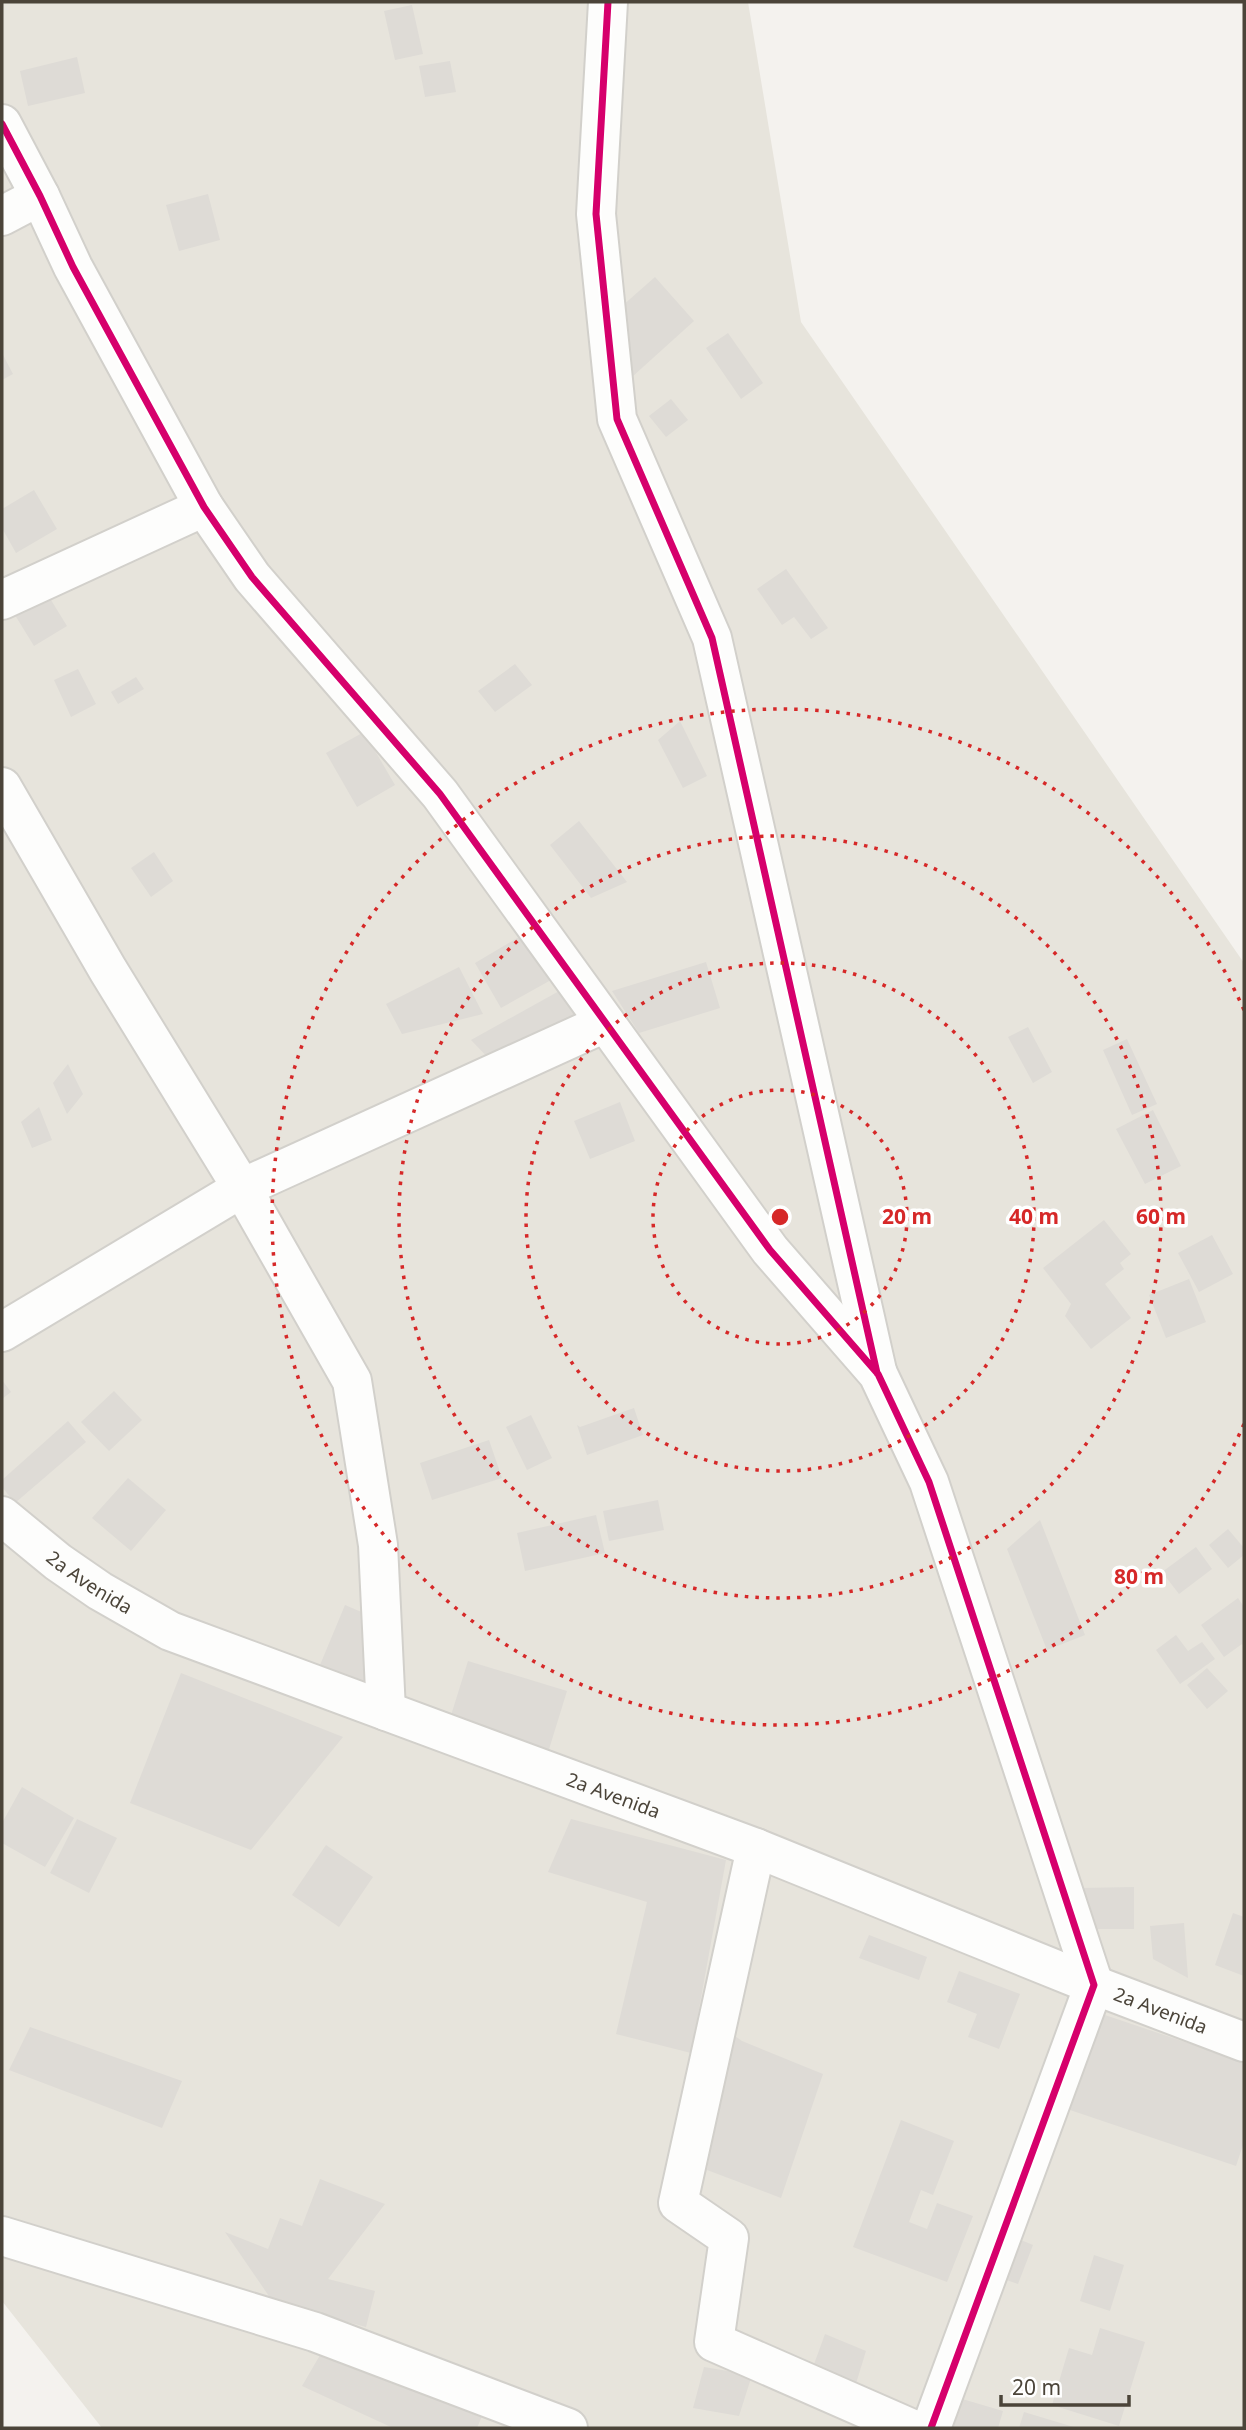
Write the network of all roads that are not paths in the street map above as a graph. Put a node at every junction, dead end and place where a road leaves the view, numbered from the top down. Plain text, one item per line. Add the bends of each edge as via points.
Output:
1 (608, 2) edge
2 (2, 124) edge
3 (40, 196) junction
4 (2, 216) edge
5 (204, 507) junction
6 (2, 600) edge
7 (2, 787) edge
8 (605, 1023) junction
9 (242, 1188) junction
10 (2, 1332) edge
11 (878, 1374) junction
12 (2, 1516) edge
13 (386, 1711) junction
14 (756, 1848) junction
15 (1094, 1985) junction
16 (1244, 2042) edge
17 (2, 2236) edge
18 (568, 2428) edge
19 (909, 2428) edge
20 (931, 2428) edge

1 - 11 street via 596,214 617,419 712,638
2 - 3 street
3 - 4 street
3 - 5 street via 73,267
5 - 6 street
5 - 8 street via 252,577 440,794
7 - 9 street
8 - 9 street
8 - 11 street via 770,1250
9 - 10 street
9 - 13 street via 352,1381 378,1545
11 - 15 street via 929,1482
12 - 13 street, 2a Avenida via 100,1591 170,1631
13 - 14 street, 2a Avenida
14 - 15 street, 2a Avenida
14 - 19 street via 678,2203 729,2238 714,2342
15 - 16 street, 2a Avenida
15 - 20 street
17 - 18 street via 315,2332

